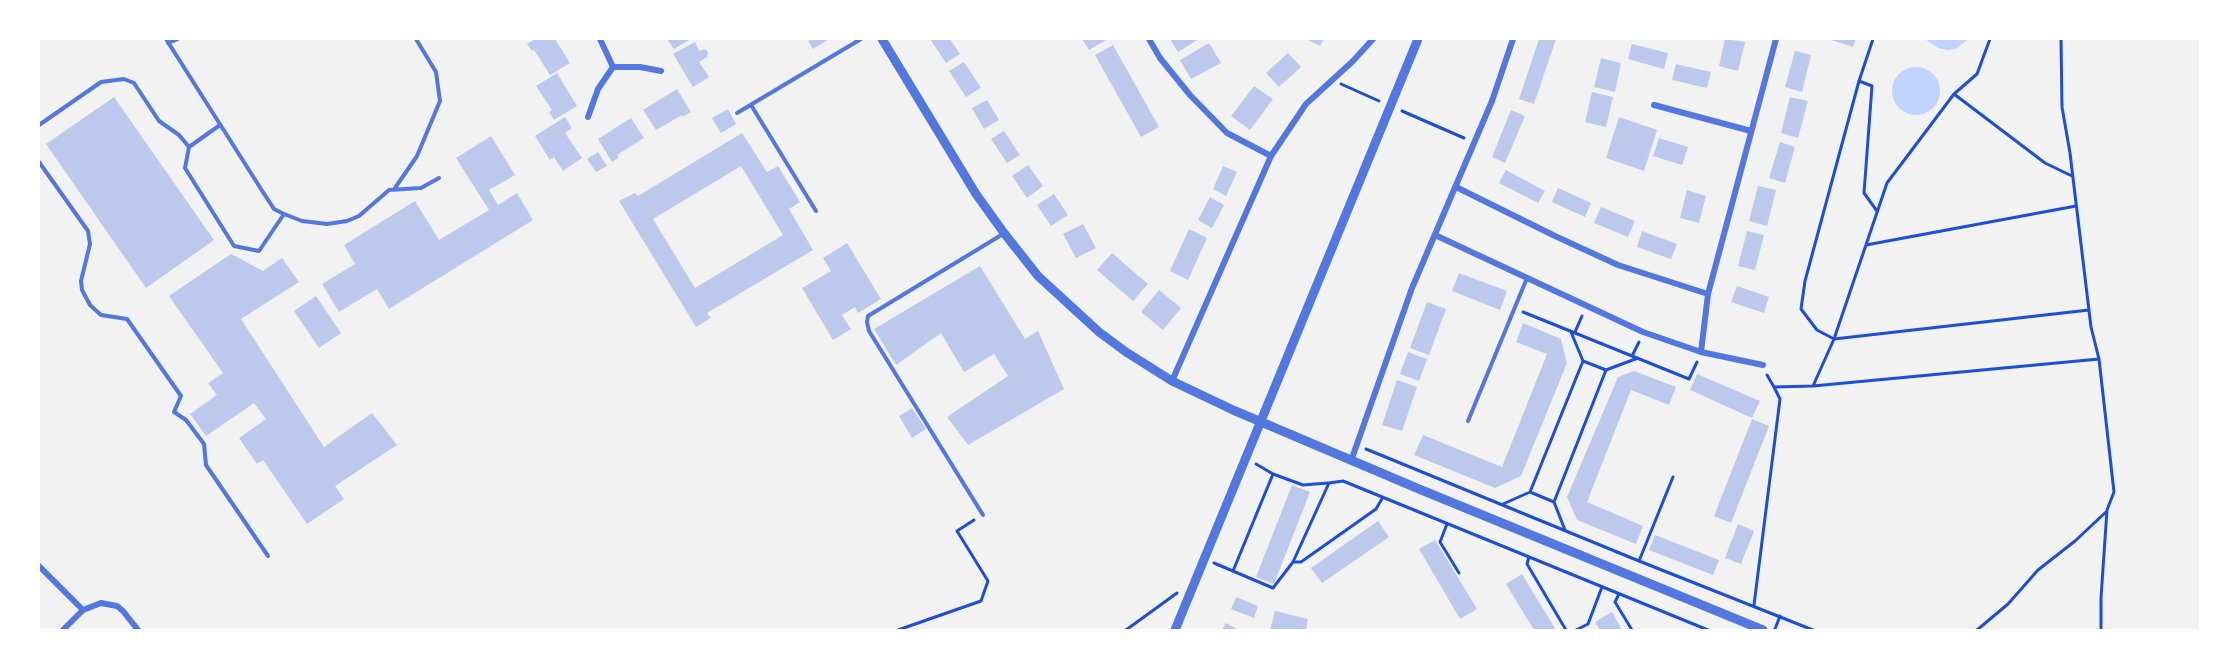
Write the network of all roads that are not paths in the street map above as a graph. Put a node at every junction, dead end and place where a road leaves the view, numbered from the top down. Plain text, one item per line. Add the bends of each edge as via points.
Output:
1 (178, 39) edge
2 (416, 39) edge
3 (600, 39) edge
4 (861, 39) edge
5 (882, 39) edge
6 (1149, 39) edge
7 (1373, 39) edge
8 (1419, 39) edge
9 (1513, 39) edge
10 (1776, 39) edge
11 (167, 41) edge
12 (613, 67) junction
13 (661, 71) dead end
14 (751, 105) junction
15 (1654, 105) dead end
16 (737, 113) dead end
17 (588, 117) dead end
18 (39, 125) edge
19 (220, 125) junction
20 (1751, 131) junction
21 (189, 147) junction
22 (1271, 156) junction
23 (39, 162) edge
24 (439, 178) dead end
25 (1456, 187) junction
26 (395, 188) junction
27 (816, 211) dead end
28 (284, 214) junction
29 (1004, 233) junction
30 (1435, 234) junction
31 (1528, 276) junction
32 (1708, 294) junction
33 (1701, 352) junction
34 (1762, 365) road end
35 (1172, 381) junction
36 (1468, 421) dead end
37 (1261, 423) junction
38 (1351, 461) junction
39 (983, 515) road end
40 (268, 556) dead end
41 (39, 566) edge
42 (83, 610) junction
43 (63, 630) edge
44 (138, 630) edge
45 (1175, 630) edge
46 (1763, 630) edge

1 - 11 lane
2 - 26 lane via 436,72 440,101 417,156
3 - 12 street
4 - 14 lane
5 - 29 street
6 - 22 street via 1190,95 1227,133
7 - 22 street via 1306,104
8 - 37 street
9 - 25 street
10 - 20 street
11 - 19 lane
12 - 13 street
12 - 17 street via 598,89
14 - 16 lane
14 - 27 lane
15 - 20 street
18 - 21 lane via 101,82 124,79 134,83 159,121
19 - 21 lane
19 - 28 lane via 274,208
20 - 32 street
21 - 28 lane via 185,168 234,246 259,251
22 - 35 street
23 - 40 lane via 88,231 90,244 81,281 90,305 101,315 127,319 181,396 174,412 186,420 204,444 206,465
24 - 26 lane via 421,189
25 - 30 street
25 - 32 street via 1618,266
26 - 28 lane via 347,221 327,225
29 - 35 street via 1038,276 1099,332
29 - 39 lane via 868,316 867,322
30 - 31 street
30 - 38 street
31 - 33 street via 1643,332
31 - 36 lane
32 - 33 street
33 - 34 street
35 - 37 street
37 - 38 street
37 - 45 street
38 - 46 street
41 - 42 street
42 - 43 street
42 - 44 street via 101,603 117,606

